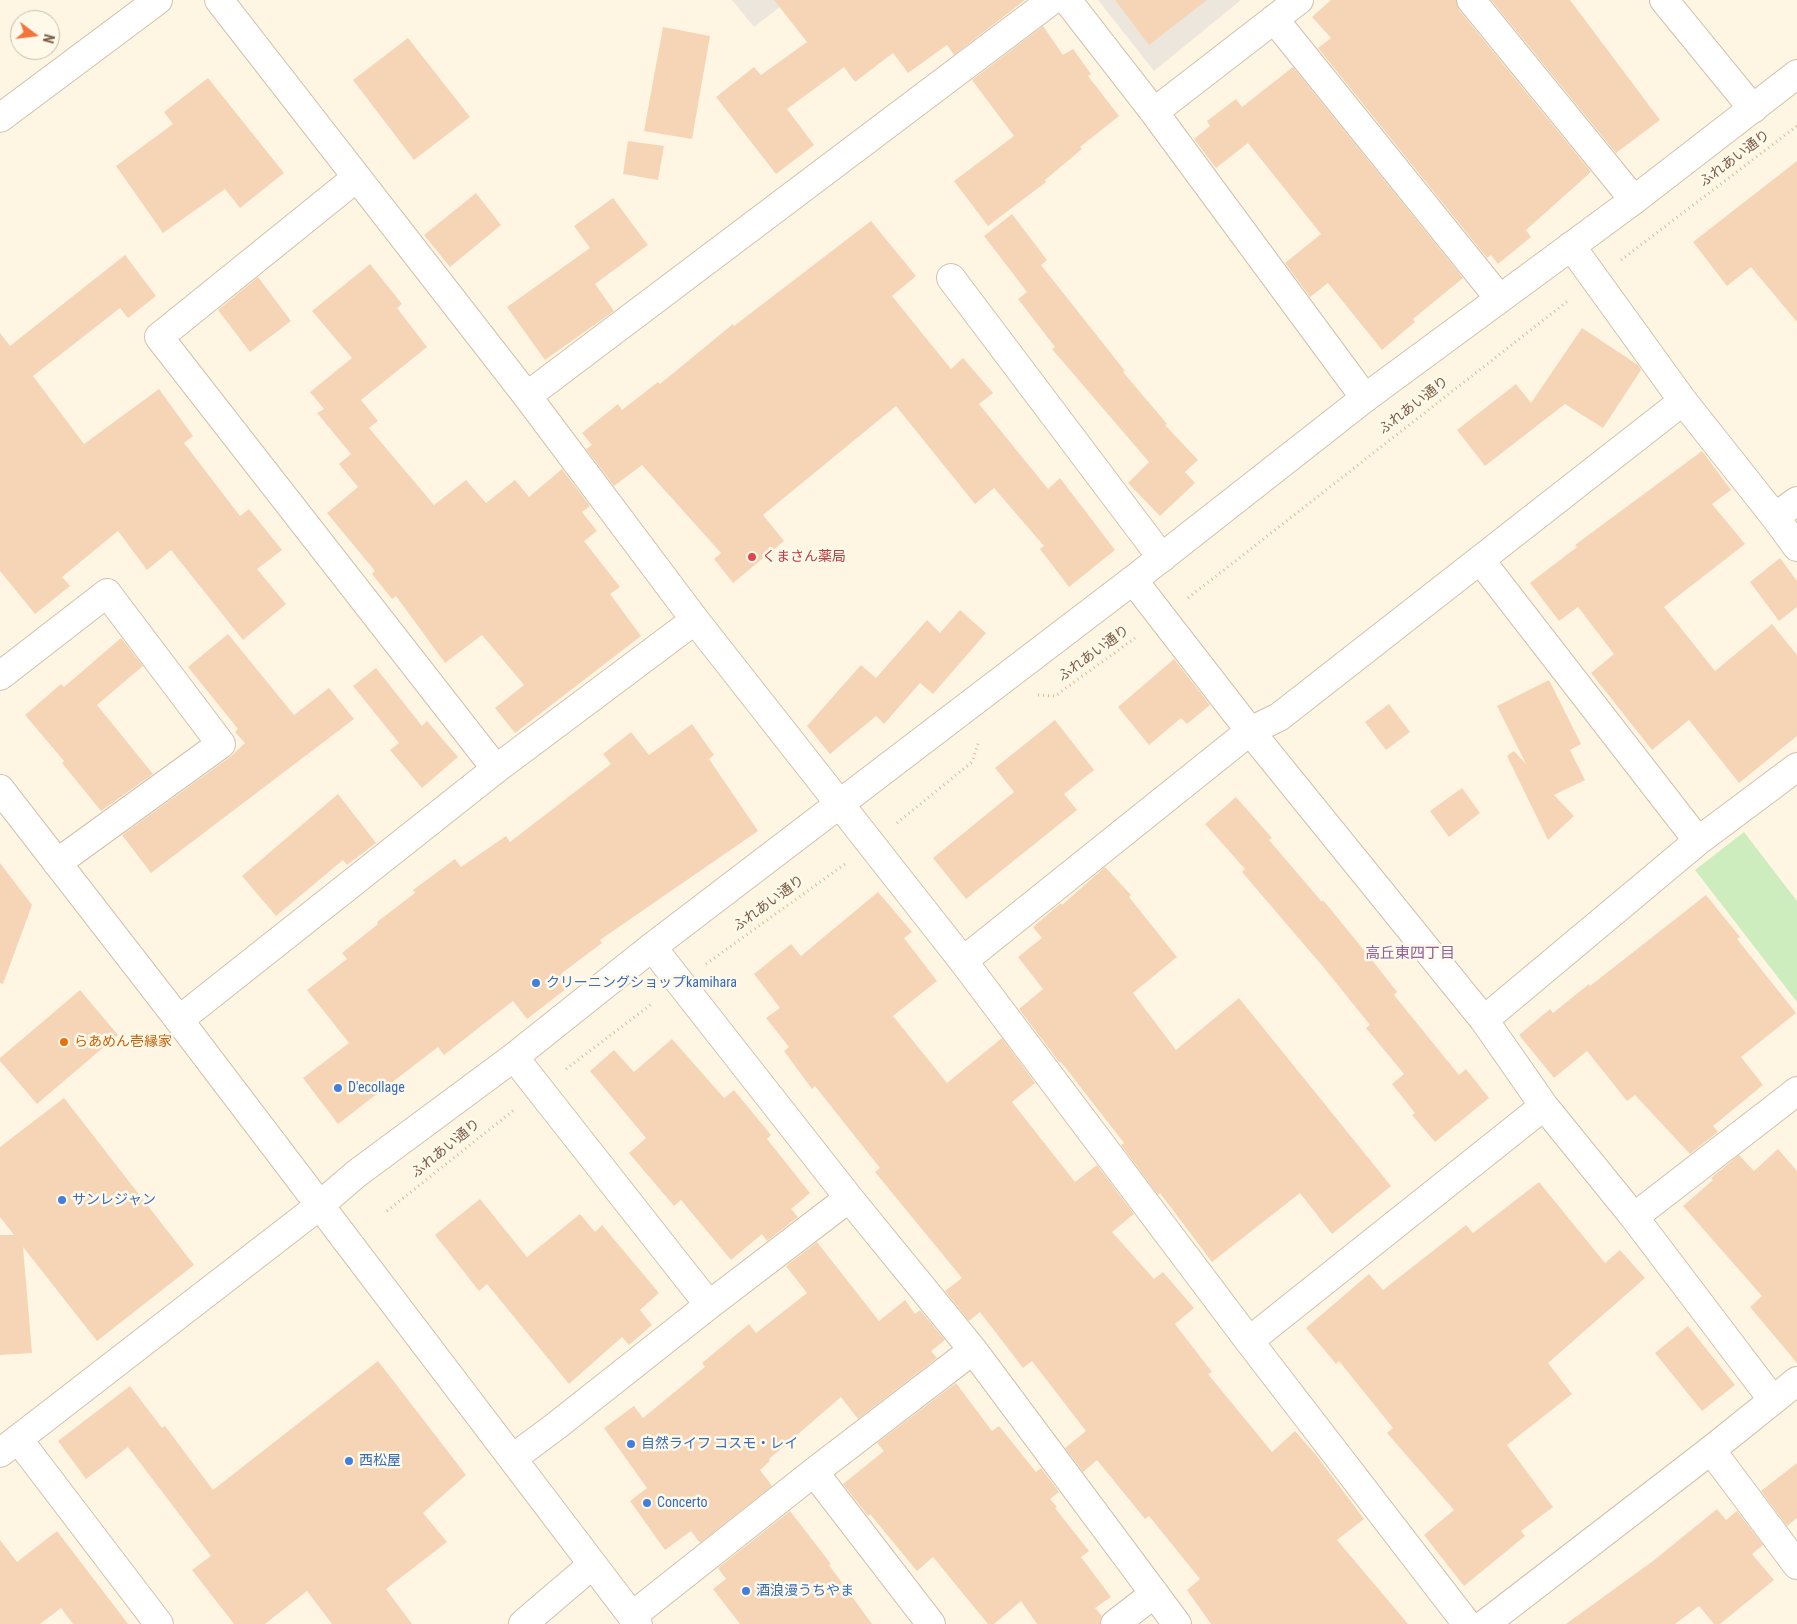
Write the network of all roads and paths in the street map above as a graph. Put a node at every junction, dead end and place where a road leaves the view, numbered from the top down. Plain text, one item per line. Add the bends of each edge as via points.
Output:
1 (158, 0) edge
2 (219, 0) edge
3 (1052, 0) edge
4 (1067, 0) edge
5 (1300, 0) edge
6 (1471, 0) edge
7 (1664, 0) edge
8 (1274, 19) junction
9 (1797, 74) edge
10 (1753, 109) junction
11 (1154, 112) junction
12 (0, 118) edge
13 (1797, 126) edge
14 (356, 178) junction
15 (1634, 200) junction
16 (1572, 246) junction
17 (950, 278) dead end
18 (1595, 279) junction
19 (1499, 298) junction
20 (527, 396) junction
21 (1365, 398) junction
22 (1683, 401) junction
23 (1797, 501) edge
24 (1775, 517) junction
25 (1797, 547) edge
26 (1162, 558) junction
27 (1480, 561) junction
28 (1133, 580) junction
29 (1163, 618) junction
30 (695, 620) junction
31 (0, 676) edge
32 (1033, 695) dead end
33 (1250, 731) junction
34 (979, 740) dead end
35 (1797, 767) edge
36 (496, 769) junction
37 (0, 789) edge
38 (840, 804) junction
39 (1698, 841) junction
40 (871, 845) junction
41 (57, 863) junction
42 (652, 947) junction
43 (963, 961) junction
44 (680, 982) junction
45 (179, 1020) junction
46 (1484, 1020) junction
47 (514, 1057) junction
48 (539, 1089) junction
49 (1797, 1091) edge
50 (1544, 1106) junction
51 (849, 1198) junction
52 (320, 1206) junction
53 (387, 1210) dead end
54 (1634, 1217) junction
55 (709, 1305) junction
56 (1250, 1341) junction
57 (973, 1350) junction
58 (1797, 1381) edge
59 (1772, 1399) junction
60 (9, 1446) edge
61 (1711, 1450) junction
62 (513, 1458) junction
63 (814, 1472) junction
64 (1797, 1564) edge
65 (592, 1565) junction
66 (1154, 1594) junction
67 (635, 1620) edge
68 (1495, 1621) edge
69 (159, 1624) edge
70 (523, 1624) edge
71 (932, 1624) edge
72 (1116, 1624) edge
73 (1177, 1624) edge
74 (1467, 1624) edge

1 - 12 street
2 - 14 street
3 - 20 street
4 - 11 street
5 - 8 street
6 - 15 street
7 - 10 street
8 - 11 street
8 - 19 street
9 - 10 street
10 - 15 street
11 - 21 street
13 - 18 path, ふれあい通り
14 - 20 street
14 - 36 street via 159,337
15 - 16 street
16 - 18 street
16 - 19 street
17 - 26 street
18 - 22 street
18 - 29 path, ふれあい通り
19 - 21 street
20 - 30 street
21 - 26 street
22 - 24 street
22 - 27 street
23 - 24 street
24 - 25 street
26 - 28 street
27 - 33 street via 1279,716
27 - 39 street
28 - 29 street
28 - 38 street
29 - 32 path, ふれあい通り via 1055,696
29 - 33 street
30 - 36 street
30 - 38 street
31 - 41 street via 107,593 221,744
33 - 43 street
33 - 46 street
34 - 40 path, ふれあい通り via 972,762
35 - 39 street
36 - 45 street
37 - 41 street
38 - 40 street
38 - 42 street
39 - 46 street
40 - 43 street
40 - 44 path, ふれあい通り
41 - 45 street
42 - 44 street
42 - 47 street
43 - 56 street
44 - 48 path, ふれあい通り
44 - 51 street
45 - 52 street
46 - 50 street
47 - 48 street
47 - 52 street via 356,1174
48 - 53 path, ふれあい通り
48 - 55 street
49 - 54 street
50 - 54 street
50 - 56 street
51 - 55 street
51 - 57 street
52 - 60 street
52 - 62 street
54 - 59 street
55 - 62 street
56 - 74 street
57 - 63 street
57 - 66 street
58 - 59 street
59 - 61 street
60 - 69 street
61 - 64 street
61 - 68 street
62 - 65 street
63 - 67 street
63 - 71 street
65 - 67 street
65 - 70 street
66 - 72 street
66 - 73 street

